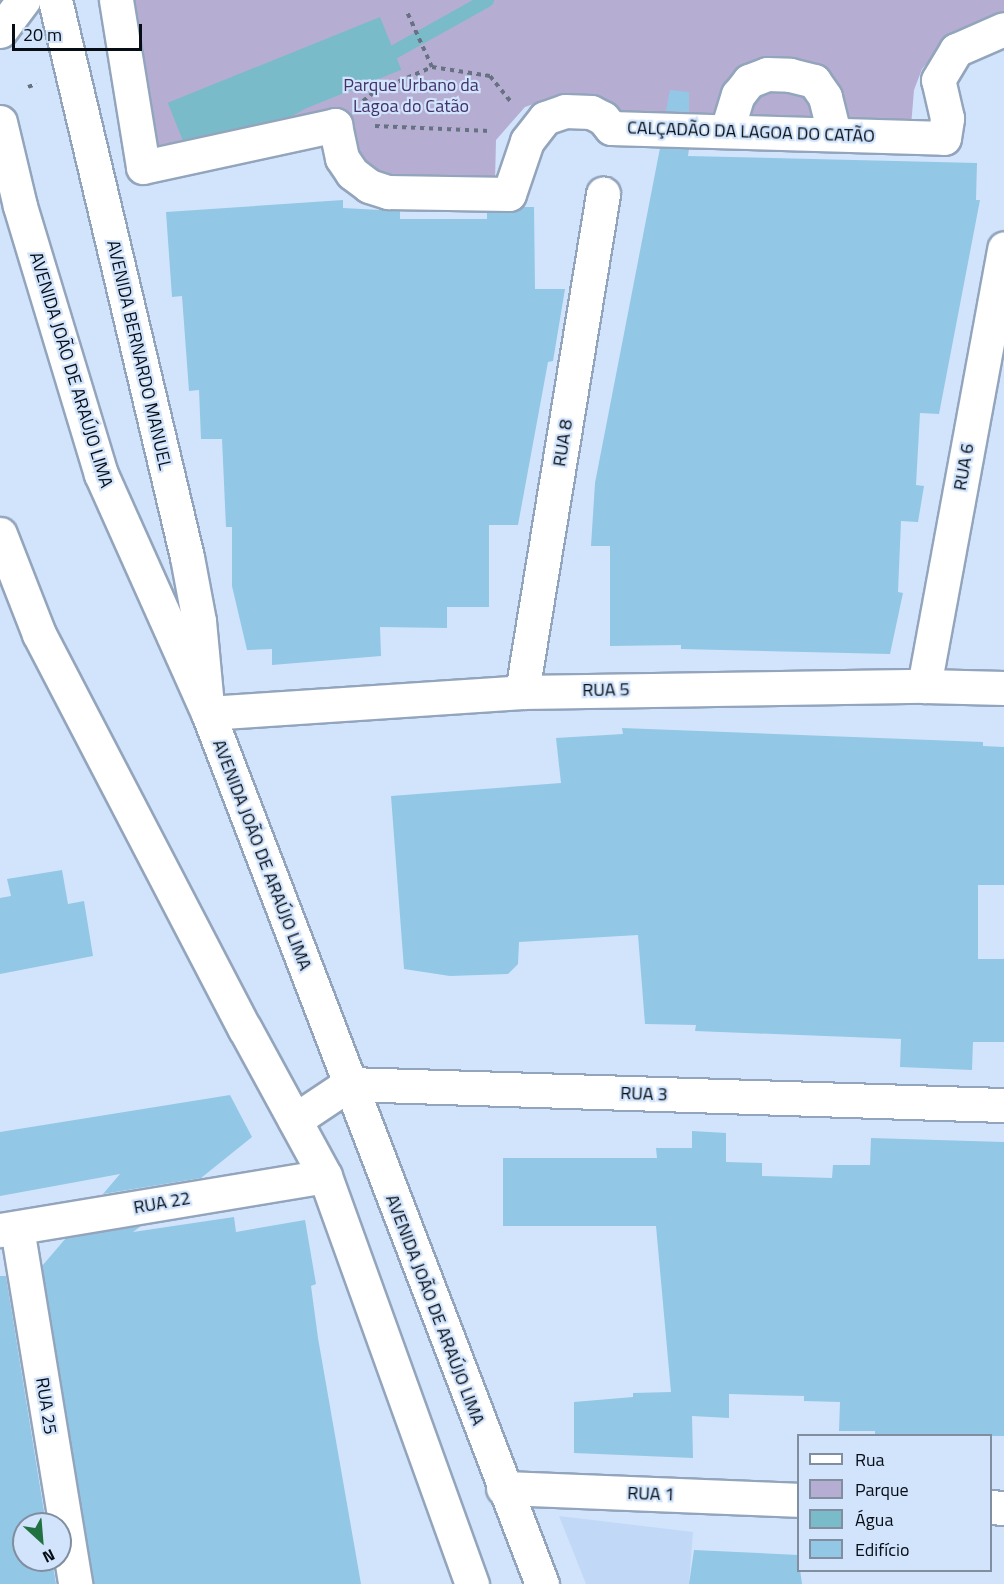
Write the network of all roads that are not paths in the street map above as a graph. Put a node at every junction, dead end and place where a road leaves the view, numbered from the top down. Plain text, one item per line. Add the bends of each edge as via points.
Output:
1 (23, 0) edge
2 (55, 0) edge
3 (116, 0) edge
4 (1004, 29) edge
5 (0, 32) edge
6 (0, 122) edge
7 (727, 130) junction
8 (834, 134) junction
9 (603, 194) dead end
10 (10, 195) edge
11 (1004, 248) edge
12 (0, 534) edge
13 (924, 686) junction
14 (1004, 688) edge
15 (522, 692) junction
16 (208, 713) junction
17 (349, 1084) junction
18 (1004, 1105) edge
19 (295, 1120) junction
20 (325, 1176) junction
21 (9, 1229) edge
22 (503, 1488) junction
23 (797, 1500) edge
24 (75, 1584) edge
25 (472, 1584) edge
26 (542, 1584) edge

1 - 5 street
2 - 16 street, AVENIDA BERNARDO MANUEL via 187,557 199,621
3 - 7 street, CALÇADÃO DA LAGOA DO CATÃO via 143,167 335,125 342,158 352,173 369,186 388,192 509,194 527,141 544,118 565,111 591,112 603,117 611,128
4 - 8 street, CALÇADÃO DA LAGOA DO CATÃO via 956,50 938,80 947,118 944,138
6 - 10 street, AVENIDA JOÃO DE ARAÚJO LIMA
7 - 8 street, CALÇADÃO DA LAGOA DO CATÃO
7 - 8 street via 738,95 749,81 767,74 814,81 825,97
9 - 15 street, RUA 8
10 - 16 street, AVENIDA JOÃO DE ARAÚJO LIMA via 101,474
11 - 13 street, RUA 6
12 - 19 street via 39,634
13 - 14 street, RUA 5
13 - 15 street, RUA 5
15 - 16 street, RUA 5
16 - 17 street, AVENIDA JOÃO DE ARAÚJO LIMA
17 - 18 street, RUA 3
17 - 19 street
17 - 22 street, AVENIDA JOÃO DE ARAÚJO LIMA
19 - 20 street
20 - 21 street, RUA 22
20 - 25 street
21 - 24 street, RUA 25
22 - 23 street, RUA 1
22 - 26 street, AVENIDA JOÃO DE ARAÚJO LIMA

